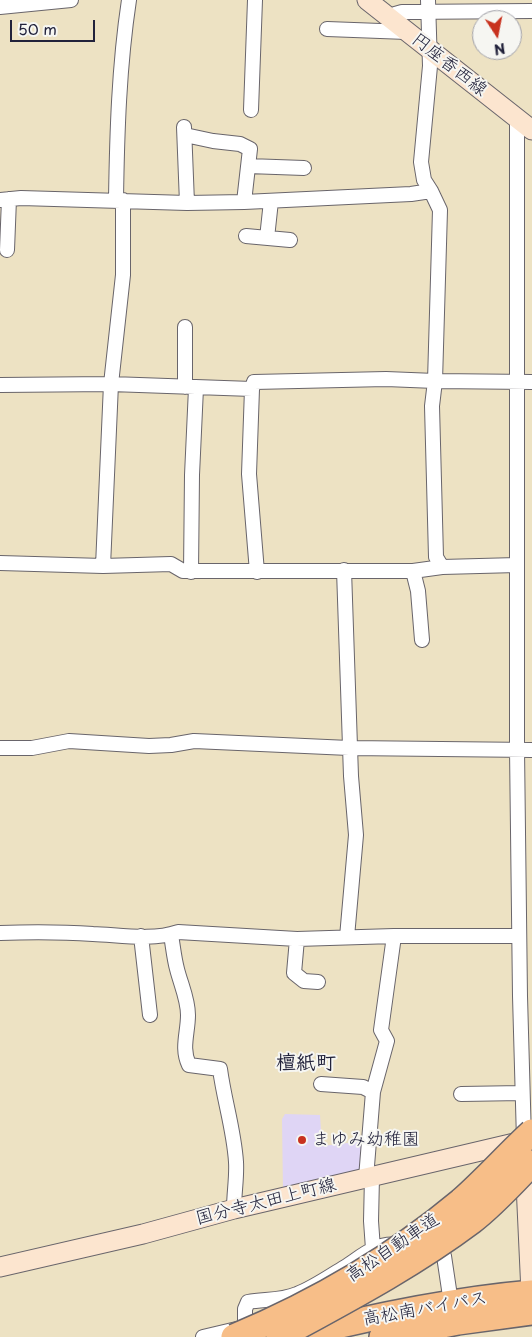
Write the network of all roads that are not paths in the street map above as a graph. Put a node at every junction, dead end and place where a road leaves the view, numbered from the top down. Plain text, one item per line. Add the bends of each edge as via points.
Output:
1 (71, 0) edge
2 (129, 0) edge
3 (255, 0) edge
4 (367, 0) edge
5 (428, 6) edge
6 (479, 6) edge
7 (0, 7) edge
8 (532, 11) edge
9 (390, 18) junction
10 (327, 29) dead end
11 (407, 32) junction
12 (430, 49) junction
13 (251, 110) dead end
14 (517, 118) junction
15 (532, 130) edge
16 (248, 166) junction
17 (304, 168) dead end
18 (431, 191) junction
19 (5, 200) edge
20 (119, 200) junction
21 (271, 201) junction
22 (244, 202) junction
23 (187, 203) junction
24 (246, 236) dead end
25 (267, 238) junction
26 (290, 240) dead end
27 (7, 250) dead end
28 (185, 327) dead end
29 (435, 382) junction
30 (517, 382) junction
31 (532, 382) edge
32 (111, 384) junction
33 (0, 385) edge
34 (191, 388) junction
35 (252, 389) junction
36 (0, 563) edge
37 (517, 565) junction
38 (104, 566) junction
39 (442, 567) junction
40 (344, 570) junction
41 (413, 571) junction
42 (191, 572) junction
43 (257, 572) junction
44 (422, 640) dead end
45 (0, 748) edge
46 (350, 748) junction
47 (516, 749) junction
48 (532, 750) edge
49 (0, 933) edge
50 (171, 934) junction
51 (142, 936) junction
52 (394, 936) junction
53 (519, 936) junction
54 (347, 937) junction
55 (297, 939) junction
56 (318, 982) dead end
57 (150, 1015) dead end
58 (321, 1084) dead end
59 (373, 1092) junction
60 (461, 1094) dead end
61 (522, 1094) junction
62 (530, 1144) edge
63 (369, 1177) junction
64 (234, 1208) junction
65 (373, 1248) junction
66 (0, 1268) edge
67 (532, 1293) edge
68 (532, 1299) edge
69 (532, 1312) edge
70 (357, 1320) junction
71 (456, 1321) edge
72 (240, 1332) edge
73 (203, 1337) edge
74 (279, 1337) edge
75 (291, 1337) edge
76 (382, 1337) edge

1 - 7 street
2 - 20 street via 118,118
3 - 13 street
4 - 9 main road, 円座香西線
5 - 6 street
5 - 9 street
5 - 12 street
6 - 8 street
9 - 11 main road, 円座香西線
10 - 11 street
11 - 12 main road, 円座香西線
12 - 14 main road, 円座香西線
12 - 18 street via 421,162 424,180
14 - 15 main road, 円座香西線
14 - 30 street
16 - 17 street
16 - 22 street
16 - 23 street via 250,149 185,131
18 - 21 street
18 - 29 street via 440,210
19 - 20 street
19 - 27 street
20 - 23 street
20 - 32 street via 123,275
21 - 22 street
21 - 25 street
22 - 23 street
24 - 25 street
25 - 26 street
28 - 34 street
29 - 30 street
29 - 35 street via 386,379 254,382
29 - 39 street via 432,406 436,557
30 - 31 street
30 - 37 street
32 - 33 street
32 - 34 street
32 - 38 street
34 - 35 street
34 - 42 street
35 - 43 street via 249,474
36 - 38 street
37 - 39 street
37 - 47 street
38 - 42 street via 171,564 183,572
39 - 41 street
40 - 41 street
40 - 43 street
40 - 46 street
41 - 44 street
42 - 43 street
45 - 46 street via 32,748 69,740 149,746 194,741
46 - 47 street
46 - 54 street via 356,835
47 - 48 street
47 - 53 street
49 - 51 street
50 - 51 street
50 - 55 street
50 - 64 street via 177,970 186,996 185,1056 189,1065 220,1069 236,1163
51 - 57 street
52 - 53 street
52 - 54 street
52 - 59 street via 381,1030 386,1042
53 - 61 street
54 - 55 street
55 - 56 street via 294,973 304,981
58 - 59 street via 363,1087
59 - 63 street
60 - 61 street
61 - 62 street
62 - 63 main road, 国分寺太田上町線
62 - 67 main road
62 - 72 highway, 高松自動車道, bridge via 409,1241 340,1284 269,1322
62 - 74 highway, 高松自動車道, bridge via 473,1220 373,1285
63 - 64 main road, 国分寺太田上町線
63 - 65 street
64 - 66 main road, 国分寺太田上町線 via 143,1234
65 - 71 street via 393,1244 440,1252 446,1262
65 - 72 street via 298,1294 248,1302
67 - 68 street
67 - 71 highway, 高松南バイパス
69 - 71 highway, 高松南バイパス
70 - 71 highway, 高松南バイパス
70 - 72 street via 322,1319
70 - 75 highway, 高松南バイパス
71 - 76 highway, 高松南バイパス
72 - 73 street

